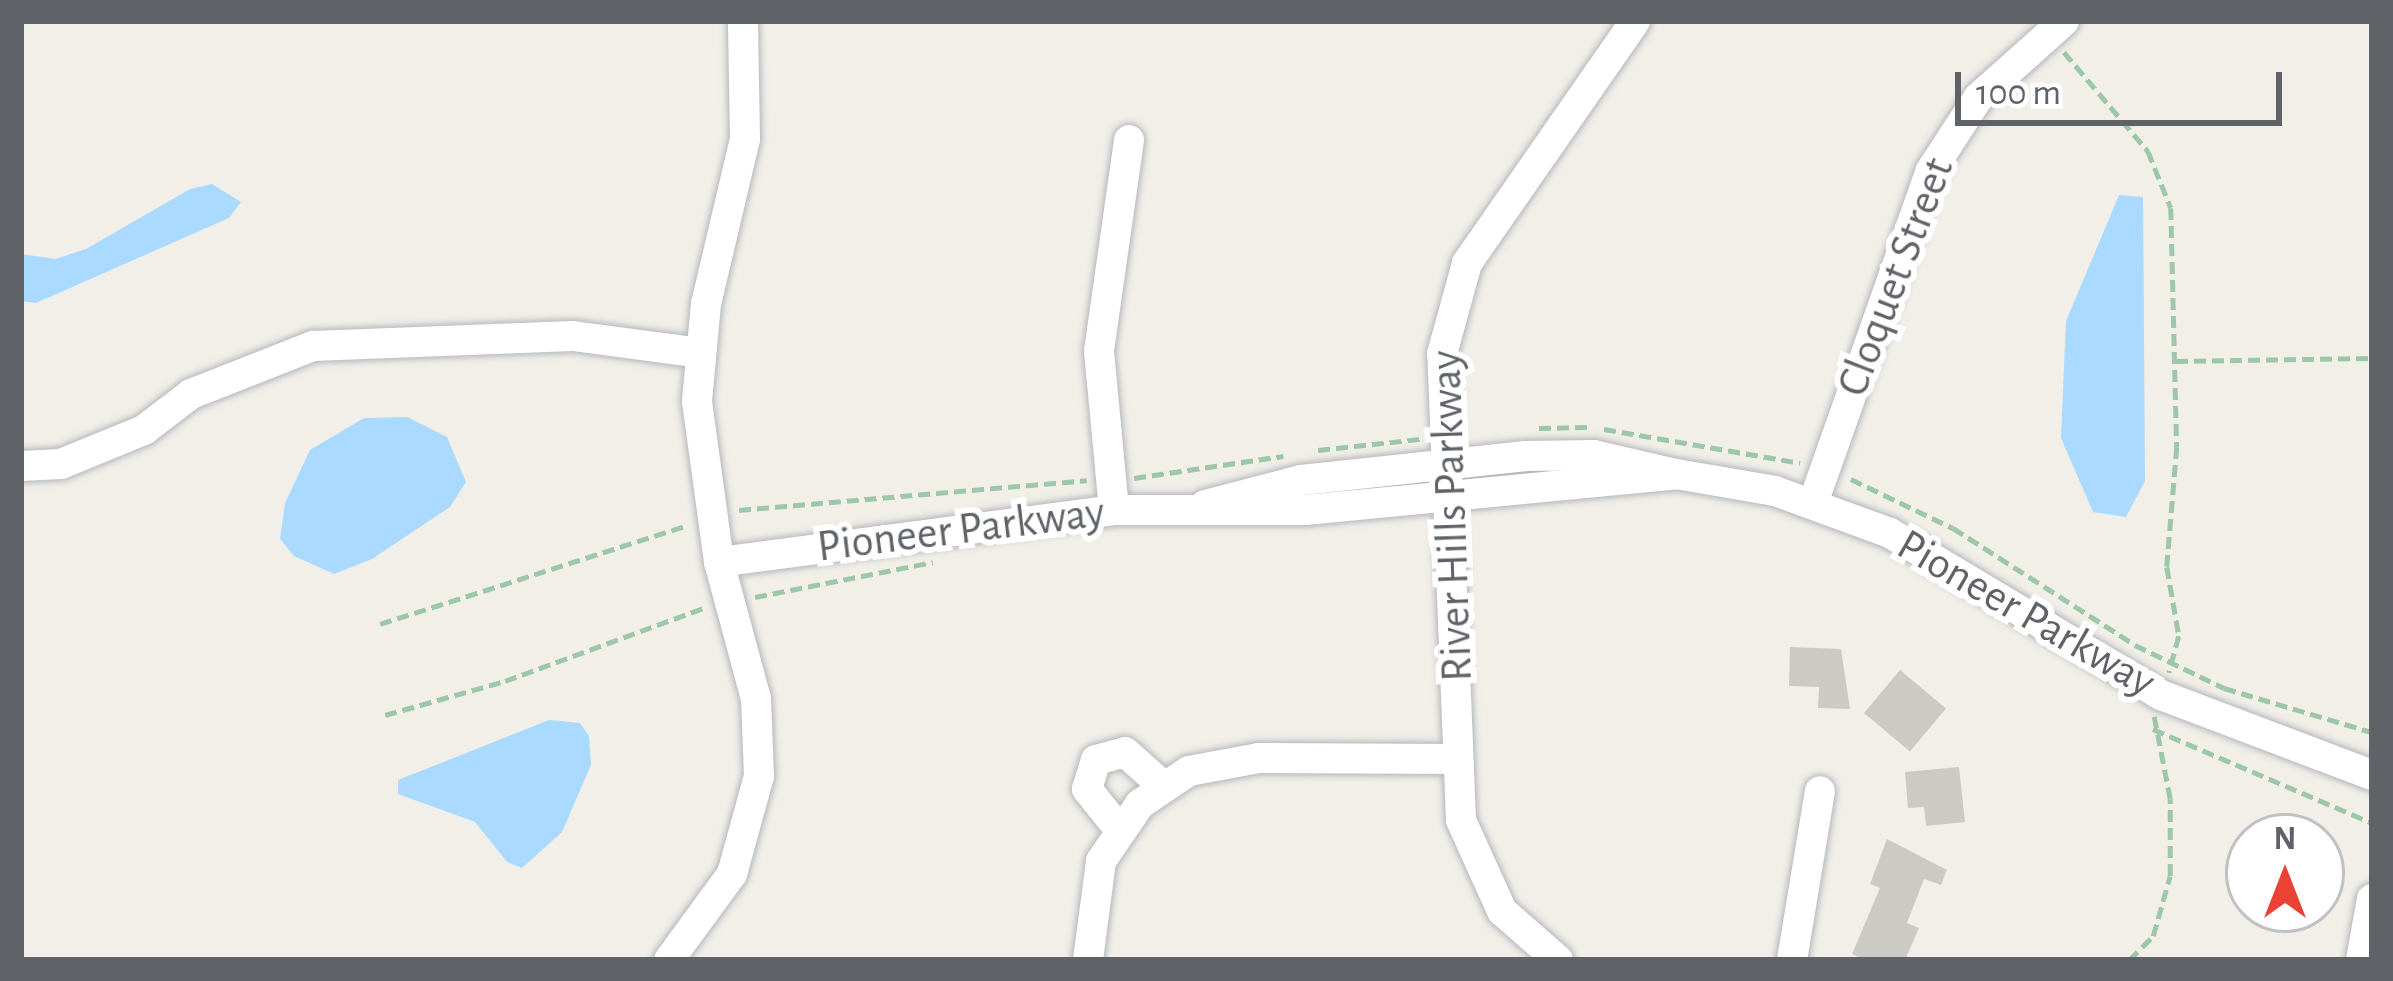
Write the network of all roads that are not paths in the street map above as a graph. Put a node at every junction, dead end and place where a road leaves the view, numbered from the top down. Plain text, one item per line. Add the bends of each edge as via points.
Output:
1 (743, 21) edge
2 (1635, 21) edge
3 (2061, 32) edge
4 (1129, 140) dead end
5 (700, 353) junction
6 (1445, 463) junction
7 (21, 466) edge
8 (1676, 474) junction
9 (1448, 499) junction
10 (1814, 502) junction
11 (1205, 505) junction
12 (1114, 510) junction
13 (718, 562) junction
14 (1457, 760) junction
15 (2372, 775) edge
16 (1163, 785) junction
17 (1820, 791) dead end
18 (1119, 829) junction
19 (2372, 899) edge
20 (669, 960) edge
21 (1088, 960) edge
22 (1558, 960) edge
23 (1792, 960) edge
24 (2361, 960) edge

1 - 5 street via 745,139
2 - 6 street, River Hills Parkway via 1467,263 1442,354
3 - 10 street, Cloquet Street via 1978,98 1930,172
4 - 12 street via 1099,351
5 - 7 street via 573,336 313,346 191,394 144,430 82,455
5 - 13 street via 700,440
6 - 8 street, Pioneer Parkway via 1594,455
6 - 9 street, River Hills Parkway
6 - 11 street, Pioneer Parkway via 1301,480
8 - 9 street, Pioneer Parkway
8 - 10 street, Pioneer Parkway
9 - 11 street, Pioneer Parkway via 1305,510
9 - 14 street, River Hills Parkway
10 - 15 street, Pioneer Parkway via 1935,554 2162,695
11 - 12 street, Pioneer Parkway
12 - 13 street, Pioneer Parkway
13 - 20 street via 756,699 758,776 732,874
14 - 16 street via 1259,758 1189,771
14 - 22 street, River Hills Parkway via 1461,820 1484,880 1529,939
16 - 18 street
16 - 18 street via 1125,752 1096,760 1087,789
17 - 23 street
18 - 21 street via 1091,897
19 - 24 street

